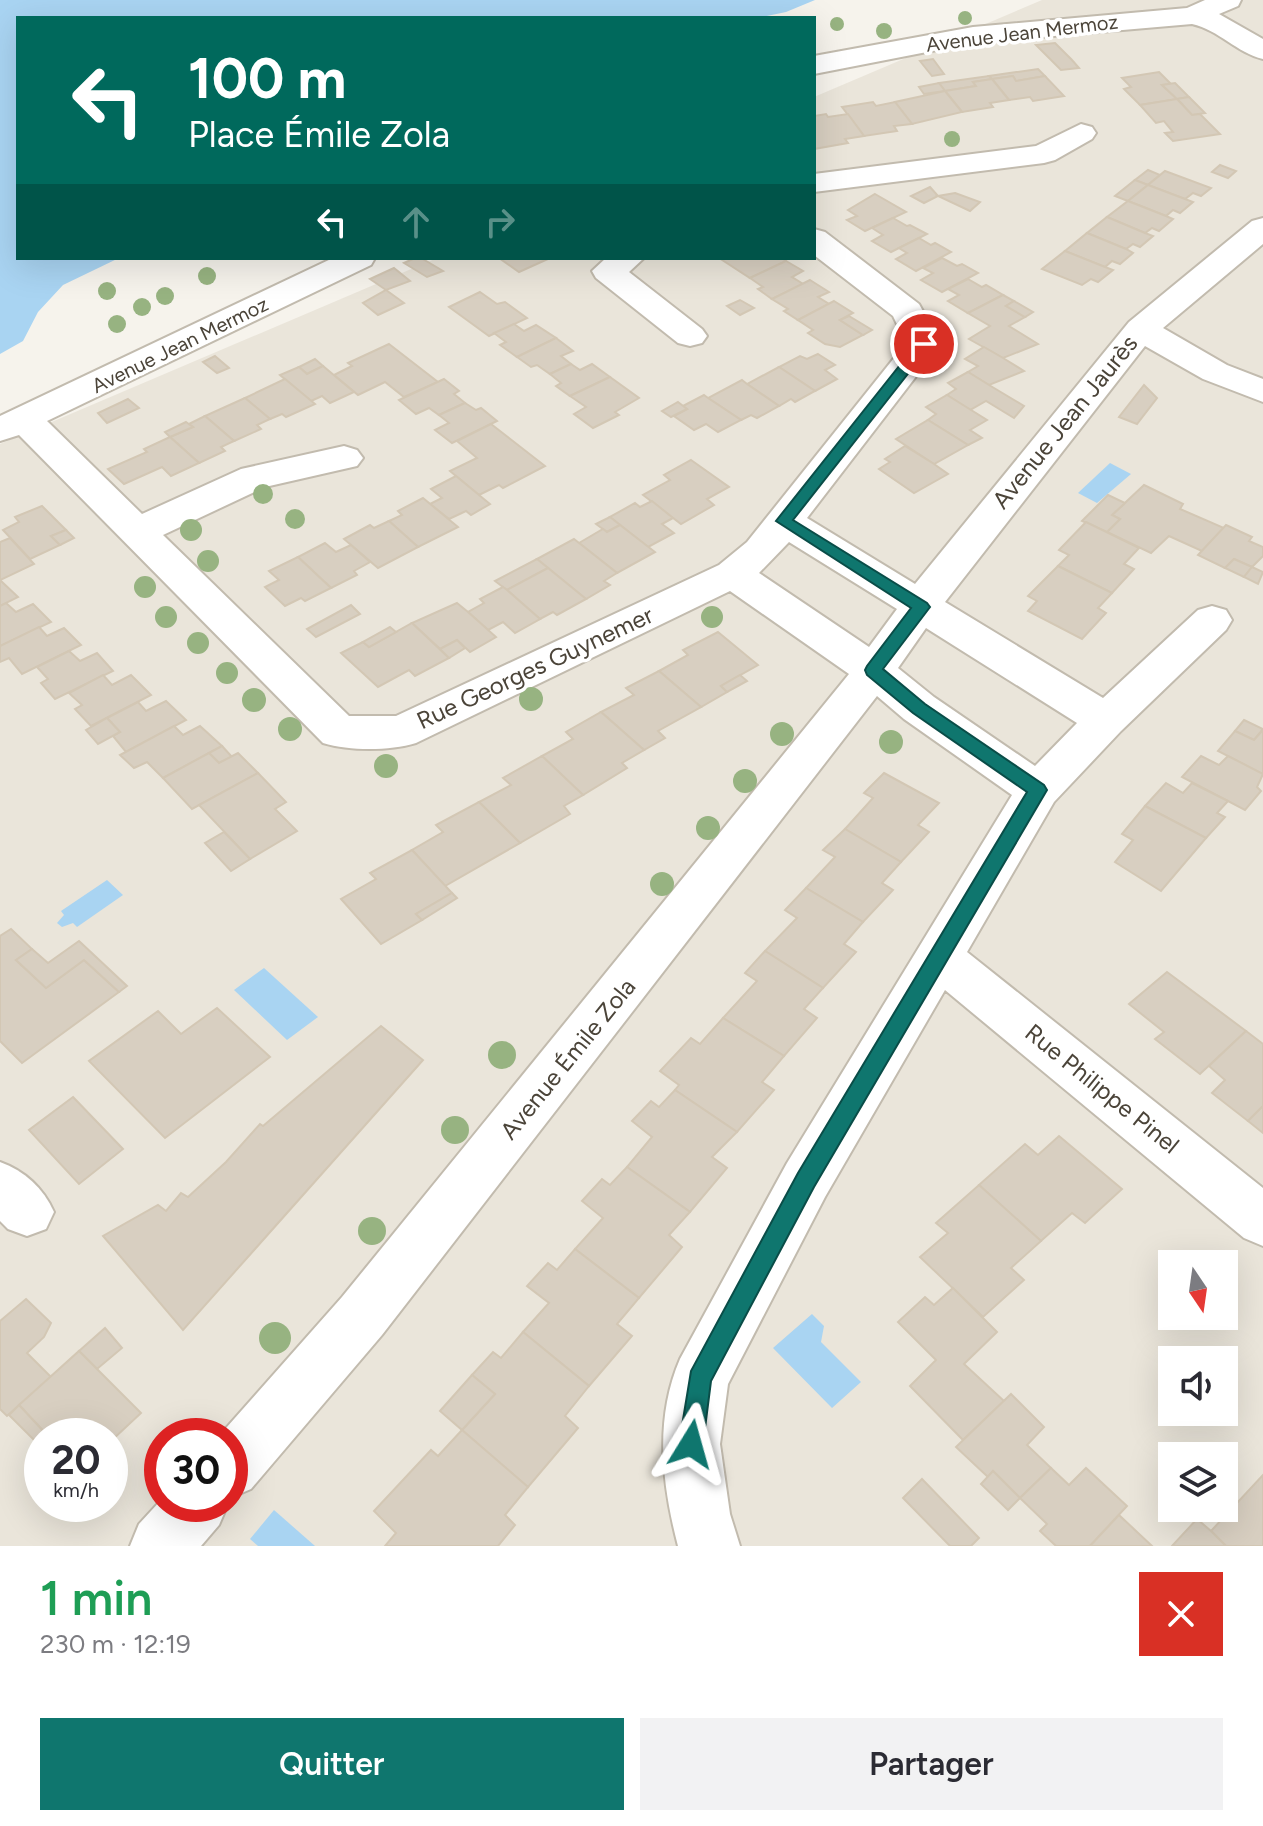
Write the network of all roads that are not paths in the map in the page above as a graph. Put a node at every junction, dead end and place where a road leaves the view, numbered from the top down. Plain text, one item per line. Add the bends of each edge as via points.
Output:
1 (1228, 0) edge
2 (1192, 16) junction
3 (1263, 51) edge
4 (816, 65) edge
5 (1081, 133) dead end
6 (816, 183) edge
7 (1263, 228) edge
8 (816, 241) edge
9 (355, 260) edge
10 (625, 260) edge
11 (1141, 329) junction
12 (690, 336) dead end
13 (1263, 391) edge
14 (12, 425) edge
15 (344, 458) dead end
16 (137, 532) junction
17 (760, 549) junction
18 (1212, 620) dead end
19 (896, 640) junction
20 (1106, 720) junction
21 (1038, 790) junction
22 (940, 958) junction
23 (1263, 1221) edge
24 (248, 1447) edge
25 (182, 1522) edge
26 (161, 1546) edge
27 (709, 1546) edge

1 - 2 street, Avenue Jean Mermoz
2 - 3 street via 1218,22
2 - 4 street, Avenue Jean Mermoz via 973,35
5 - 6 street via 1044,154
7 - 11 street, Avenue Jean Jaurès
8 - 17 street via 907,311 924,344
9 - 14 street, Avenue Jean Mermoz
10 - 12 street via 608,271
11 - 13 street via 1215,372
11 - 19 street, Avenue Jean Jaurès via 956,557
14 - 16 street, Rue Georges Guynemer
15 - 16 street via 254,477
16 - 17 street, Rue Georges Guynemer via 338,732 401,732
17 - 19 street
17 - 19 street
18 - 20 street
19 - 20 street
19 - 21 street via 919,708
19 - 24 street, Avenue Émile Zola via 831,729 362,1316
20 - 21 street
21 - 22 street
22 - 23 street, Rue Philippe Pinel
22 - 27 street via 806,1180 700,1379 691,1444
25 - 26 street

